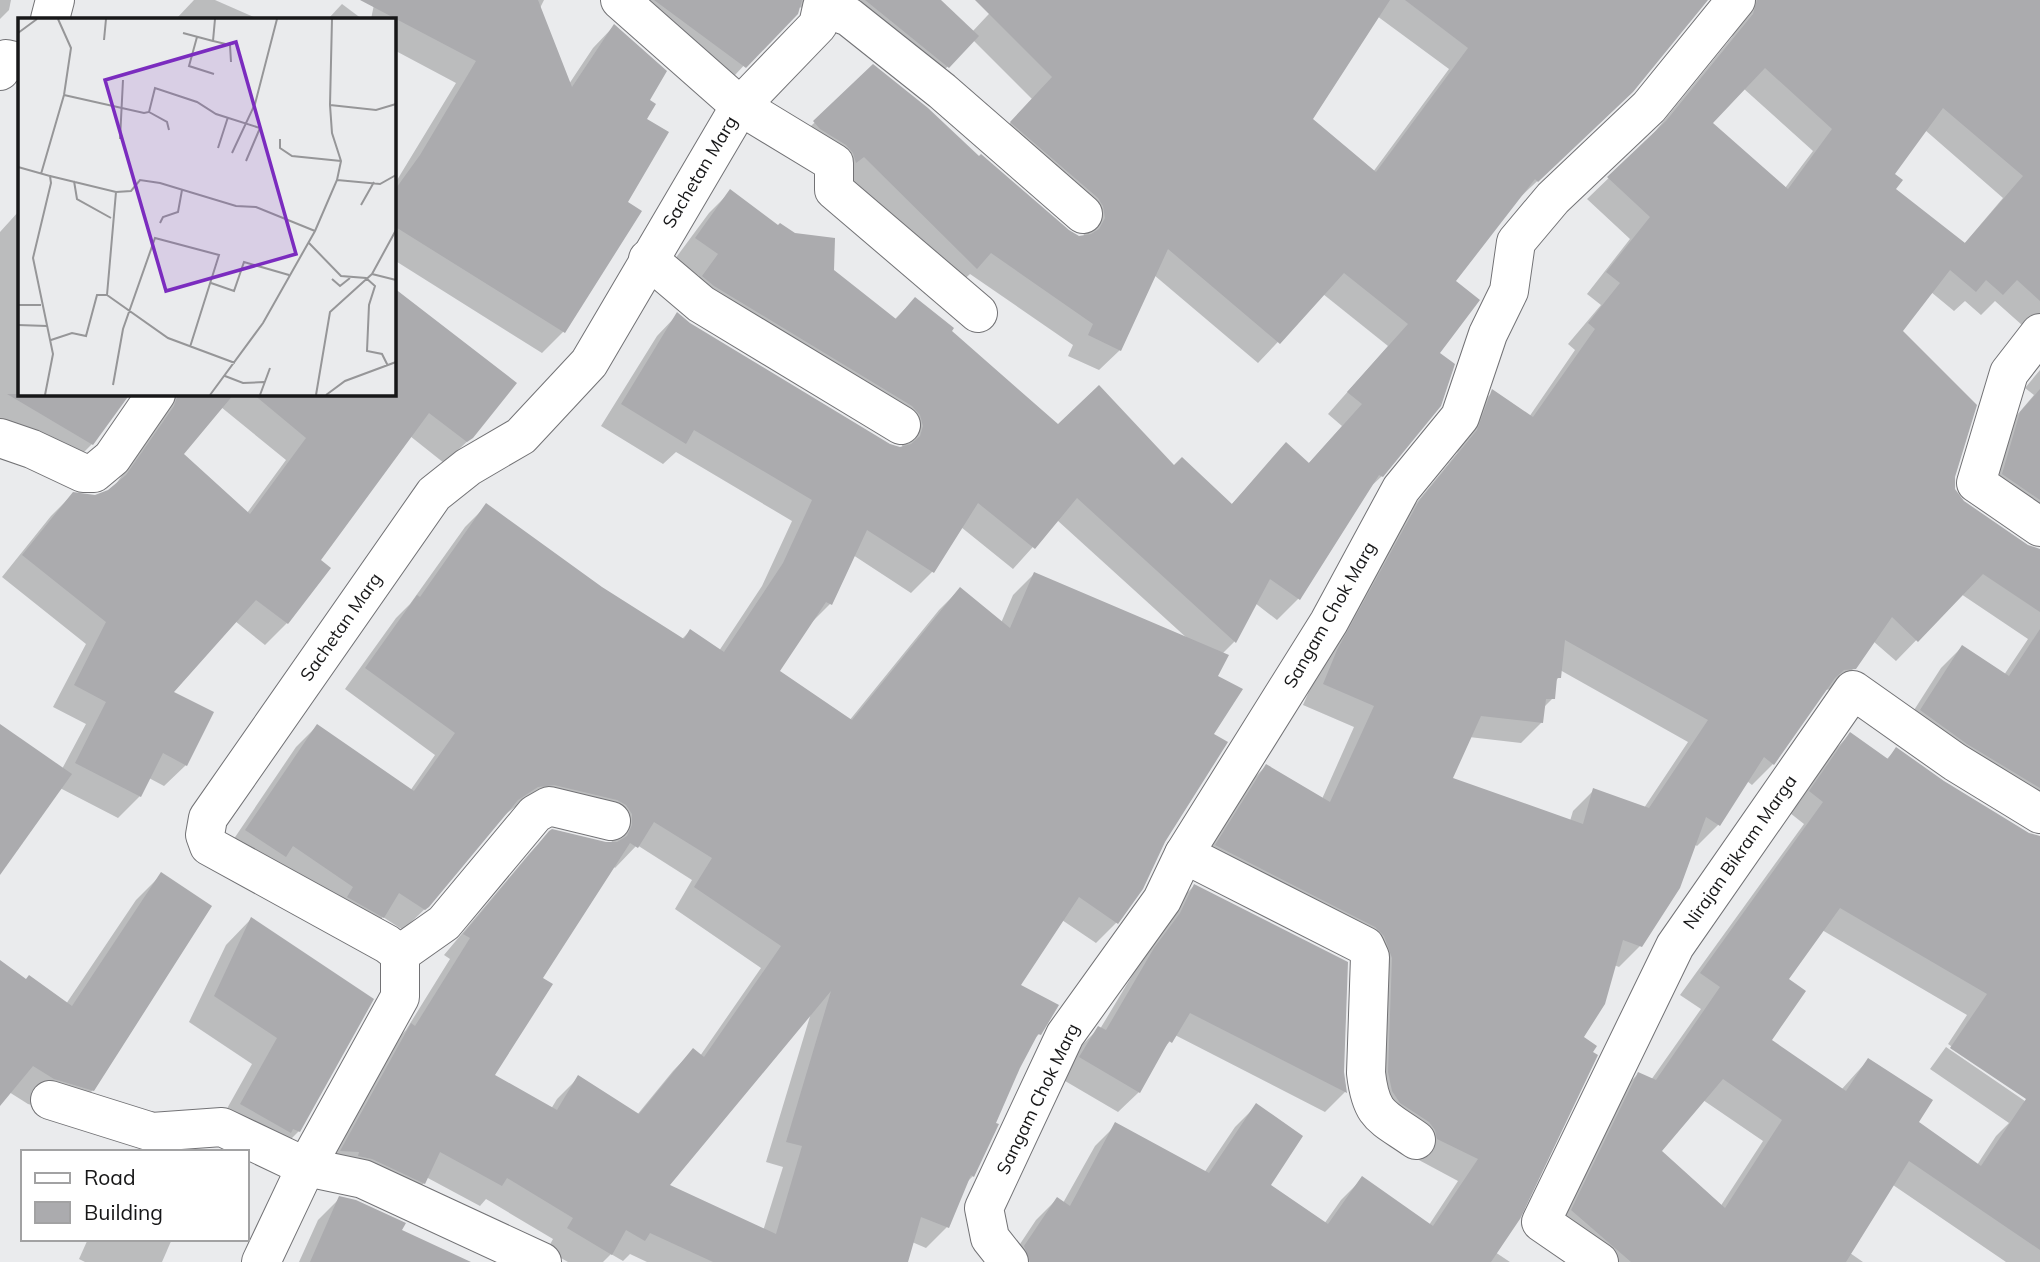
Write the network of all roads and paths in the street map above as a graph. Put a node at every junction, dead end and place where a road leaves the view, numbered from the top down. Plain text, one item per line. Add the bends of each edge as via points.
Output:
1 (55, 0) edge
2 (620, 0) edge
3 (1736, 0) edge
4 (50, 18) edge
5 (740, 106) junction
6 (1083, 214) dead end
7 (648, 260) junction
8 (978, 313) dead end
9 (2040, 333) edge
10 (155, 396) edge
11 (901, 425) dead end
12 (0, 438) edge
13 (2040, 527) edge
14 (2040, 814) edge
15 (611, 821) dead end
16 (1184, 854) junction
17 (400, 954) junction
18 (50, 1100) dead end
19 (1416, 1140) dead end
20 (306, 1167) junction
21 (261, 1262) edge
22 (542, 1262) edge
23 (1009, 1262) edge
24 (1600, 1262) edge

1 - 4 street
2 - 5 street, Sachetan Marg
3 - 16 street, Sangam Chok Marg via 1650,107 1553,198 1516,243 1509,291 1488,334 1460,417 1401,489 1329,622
5 - 6 street via 818,25 822,7 849,17
5 - 7 street, Sachetan Marg
5 - 8 street via 834,163 834,190
7 - 11 street via 701,304
7 - 17 street, Sachetan Marg via 589,363 521,436 468,467 434,494 208,818 205,835 209,846
9 - 13 street via 2009,373 1976,483
10 - 12 street via 112,458 94,473 83,473
14 - 24 street, Nirajan Bikram Marga via 1955,762 1853,690 1675,946 1541,1222
15 - 17 street via 549,806 535,814 444,923
16 - 19 street via 1365,946 1370,957 1368,1091 1375,1111
16 - 23 street, Sangam Chok Marg via 1162,900 1065,1035 984,1208 990,1238
17 - 20 street via 400,997
18 - 20 street via 152,1132 222,1127
20 - 21 street
20 - 22 street via 363,1179

